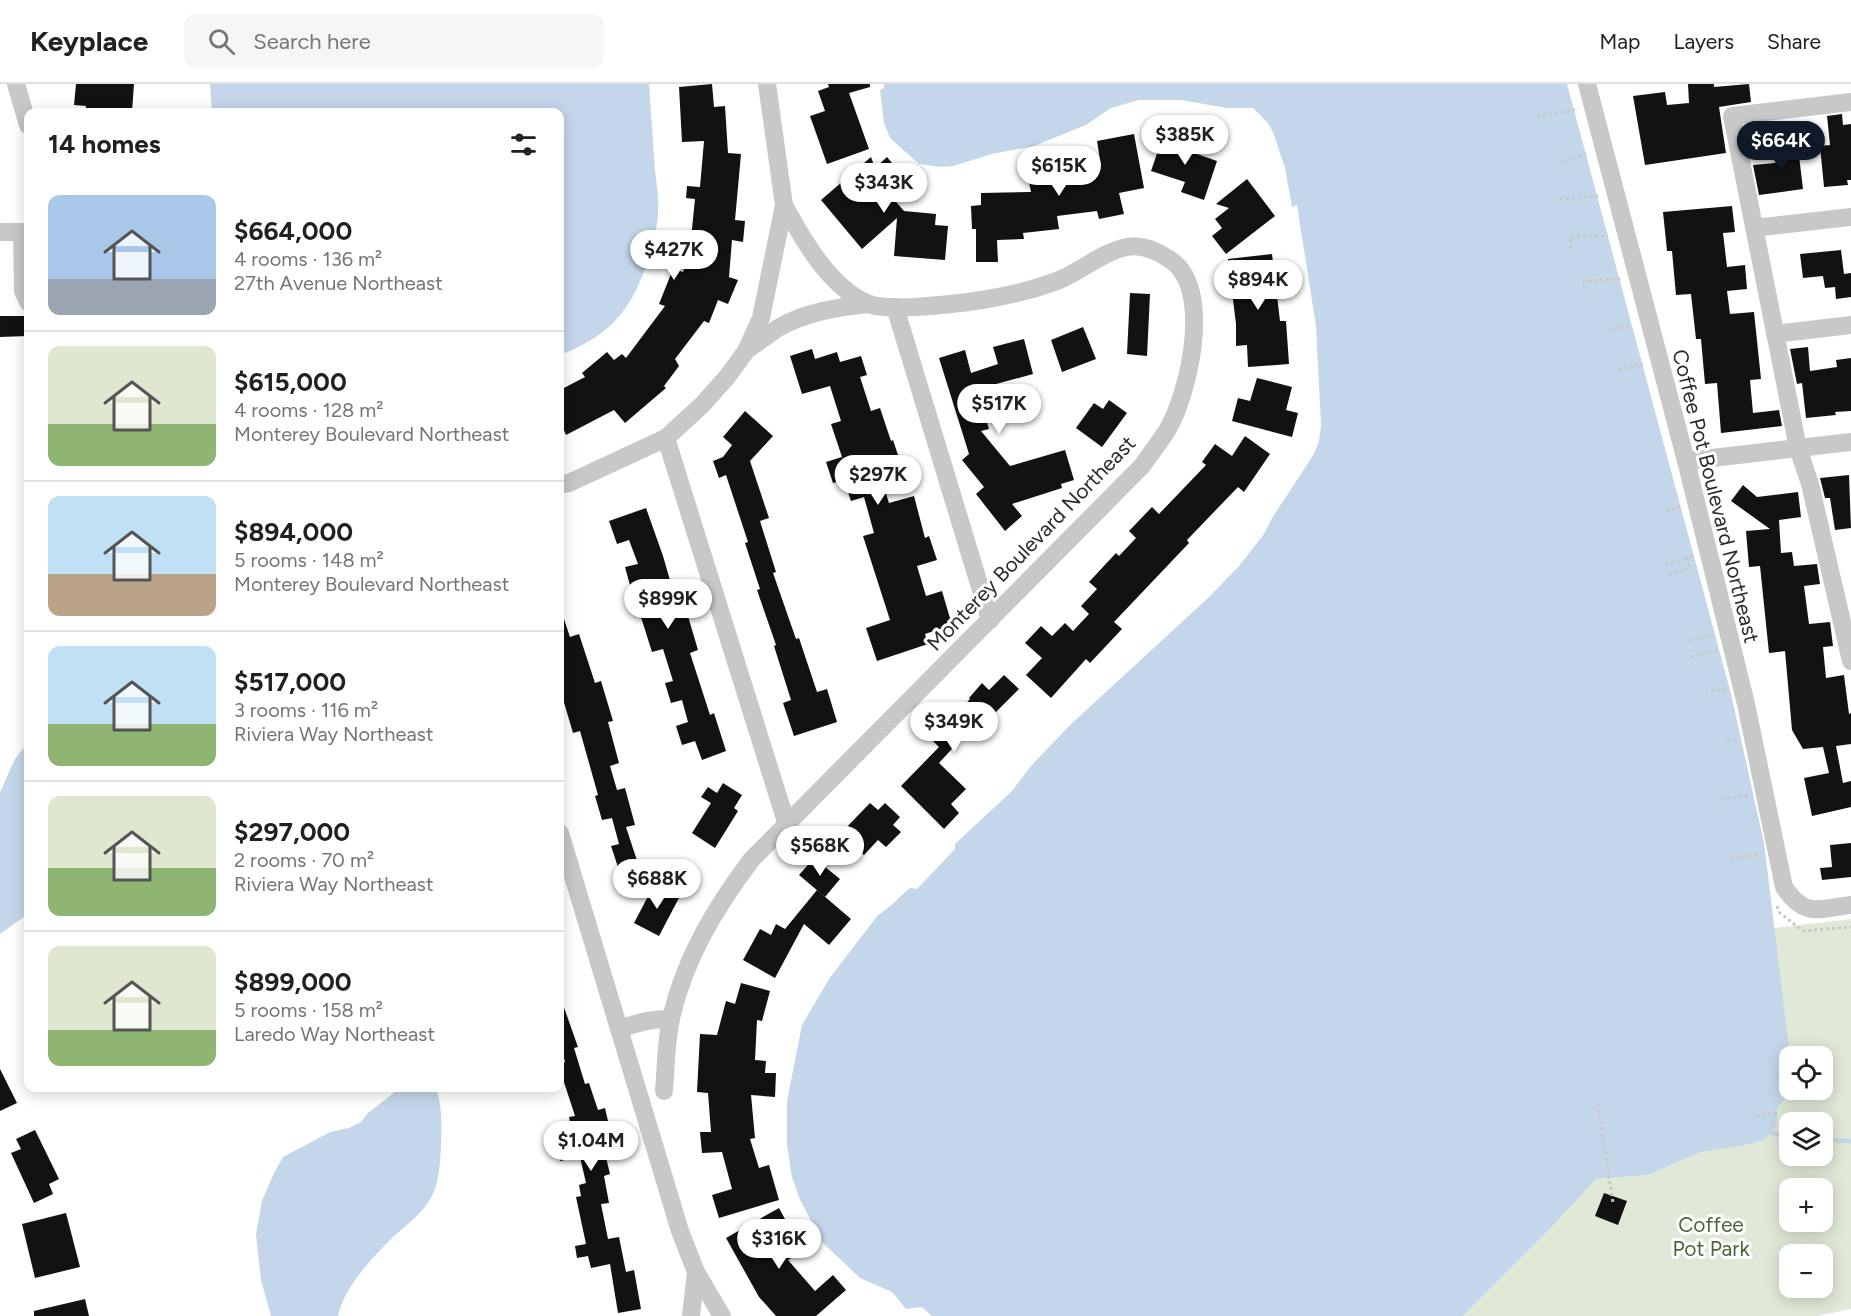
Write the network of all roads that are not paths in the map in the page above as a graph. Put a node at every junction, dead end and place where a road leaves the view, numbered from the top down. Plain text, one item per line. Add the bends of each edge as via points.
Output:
1 (16, 84) edge
2 (767, 84) edge
3 (1587, 84) edge
4 (1851, 102) edge
5 (24, 111) edge
6 (784, 205) junction
7 (1851, 217) edge
8 (1754, 228) junction
9 (0, 232) edge
10 (24, 232) edge
11 (24, 262) edge
12 (24, 293) edge
13 (870, 304) junction
14 (895, 308) junction
15 (1851, 325) edge
16 (1776, 334) junction
17 (746, 351) junction
18 (666, 438) junction
19 (1851, 442) edge
20 (1798, 448) junction
21 (1686, 461) junction
22 (564, 484) edge
23 (990, 620) junction
24 (1851, 661) edge
25 (787, 825) junction
26 (564, 846) edge
27 (1851, 905) edge
28 (671, 1019) junction
29 (619, 1029) junction
30 (664, 1091) dead end
31 (696, 1272) junction
32 (692, 1316) edge
33 (722, 1316) edge

1 - 5 street
2 - 6 street
3 - 21 street, Coffee Pot Boulevard Northeast
4 - 8 street via 1732,116
6 - 13 street, Monterey Boulevard Northeast via 828,272
6 - 17 street, Monterey Boulevard Northeast via 761,318
7 - 8 street
8 - 16 street
9 - 10 street
11 - 12 street
13 - 14 street, Monterey Boulevard Northeast
13 - 17 street, Monterey Boulevard Northeast via 799,319
14 - 23 street
14 - 23 street, Monterey Boulevard Northeast via 992,299 1027,291 1127,247 1144,247 1175,262 1190,289 1193,341 1182,393 1168,429 1142,466
15 - 16 street
16 - 20 street
17 - 18 street, Monterey Boulevard Northeast via 708,398
18 - 22 street, Monterey Boulevard Northeast
18 - 25 street
19 - 20 street
20 - 21 street
20 - 24 street
21 - 27 street, Coffee Pot Boulevard Northeast via 1746,704 1784,887 1794,902 1809,910
23 - 25 street, Monterey Boulevard Northeast
25 - 28 street, Monterey Boulevard Northeast via 752,859 717,908 696,946
26 - 29 street
28 - 29 street
28 - 30 street, Monterey Boulevard Northeast
29 - 31 street
31 - 32 street
31 - 33 street

